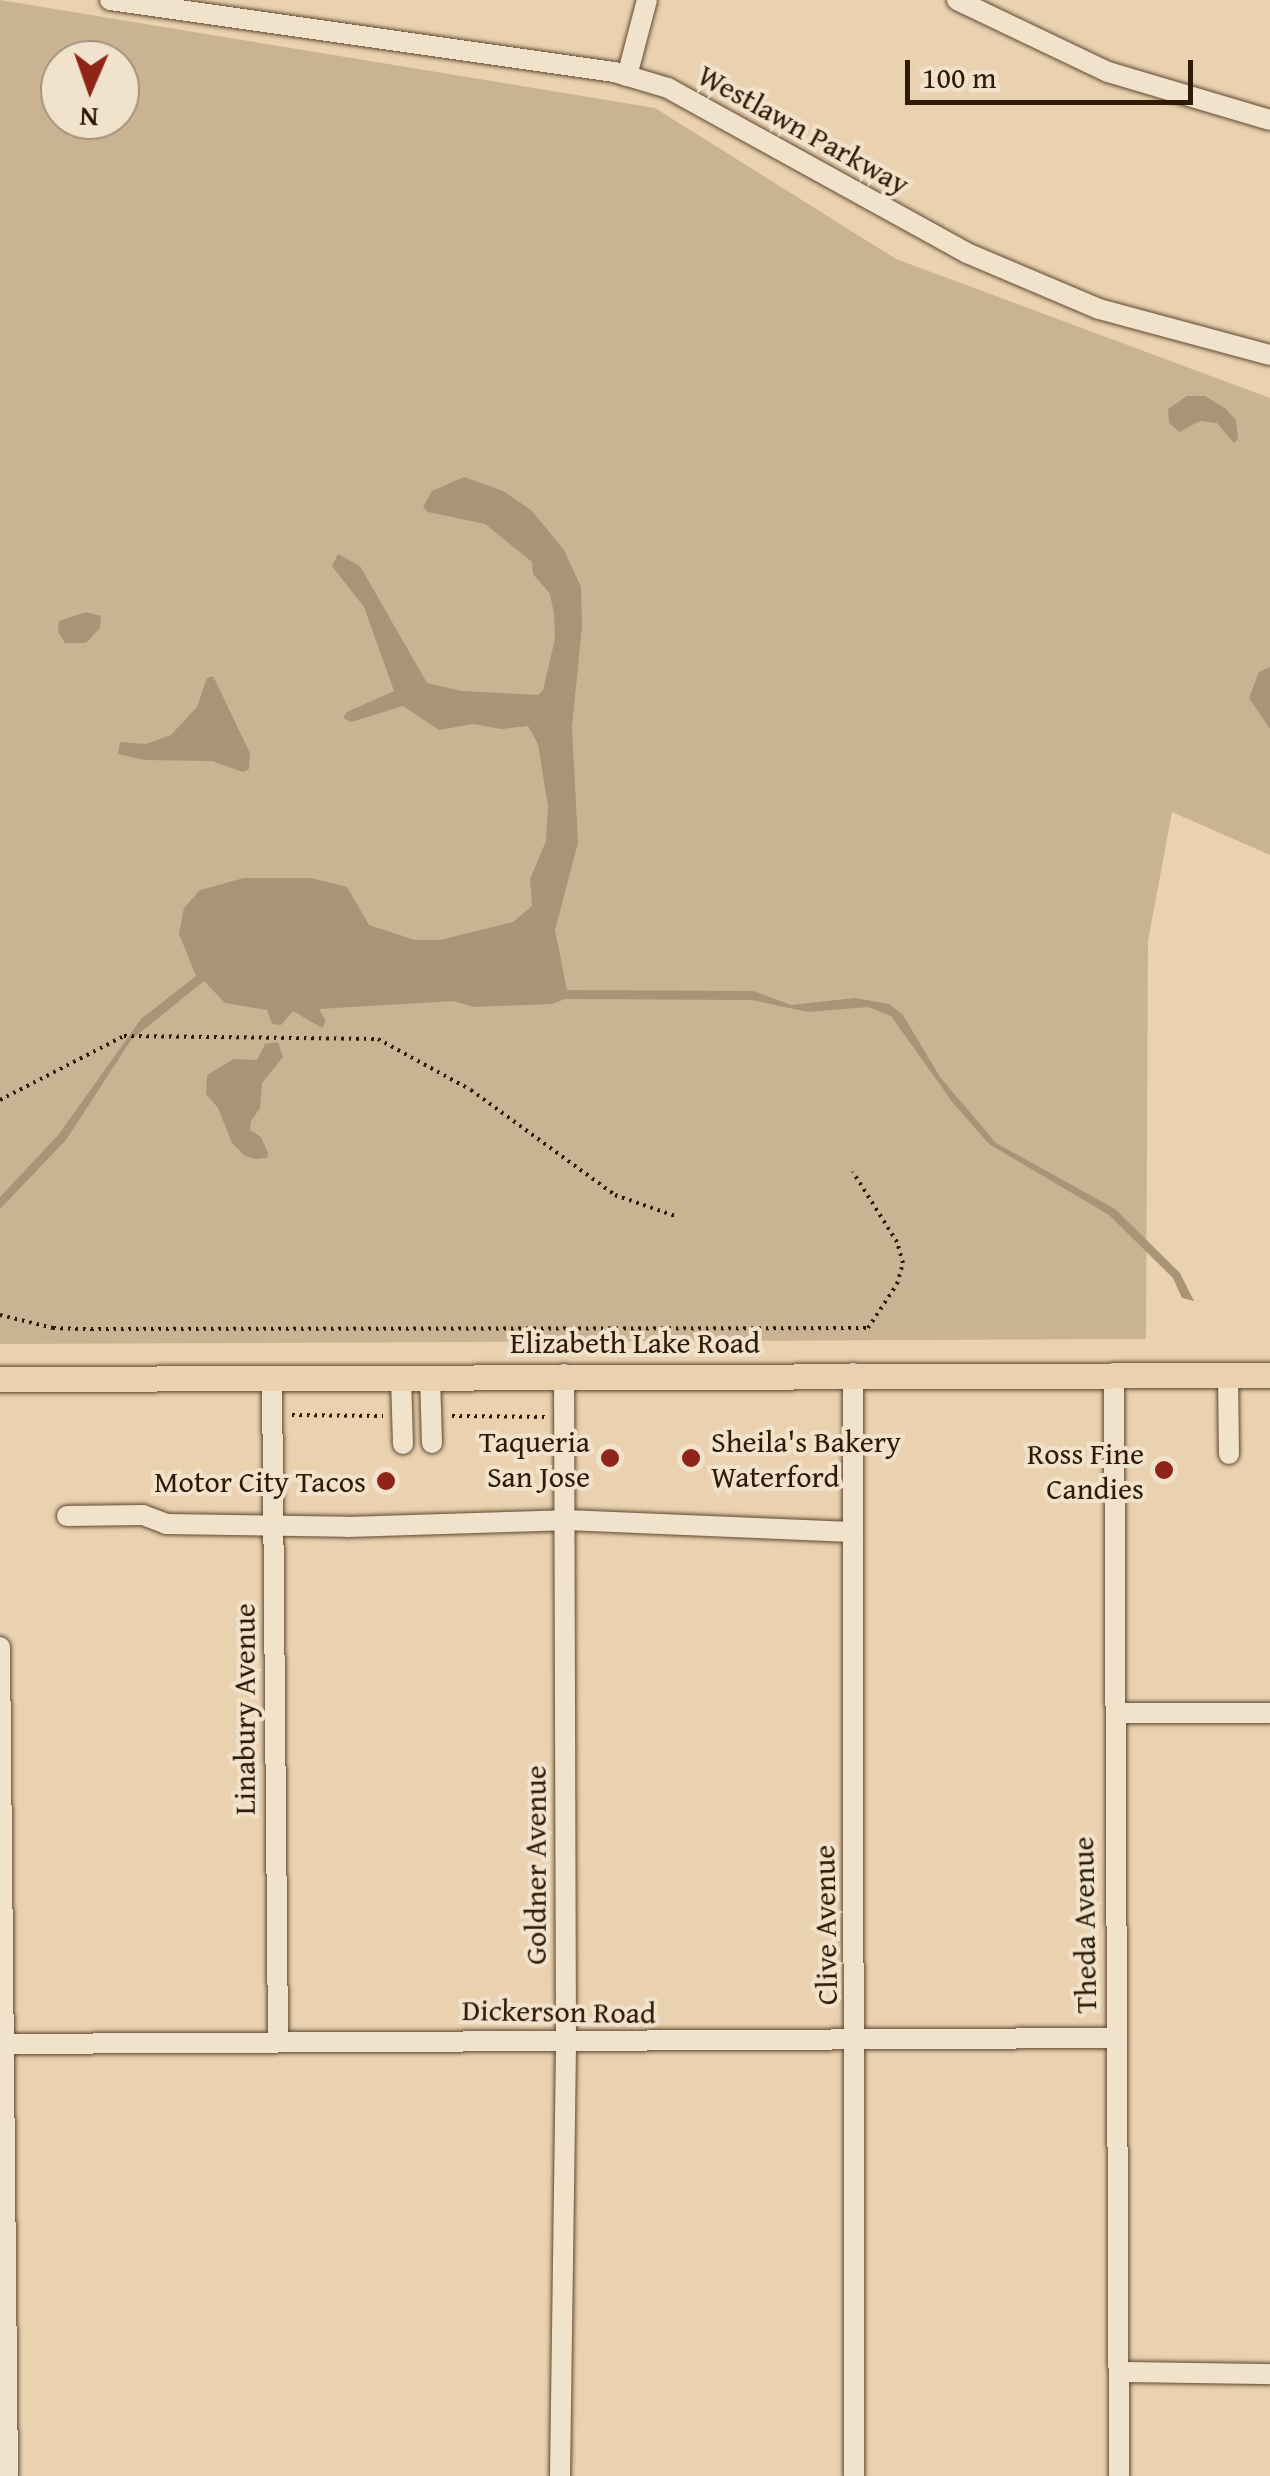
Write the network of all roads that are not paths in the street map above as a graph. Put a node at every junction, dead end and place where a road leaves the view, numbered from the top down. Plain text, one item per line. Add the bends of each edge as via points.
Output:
1 (110, 0) edge
2 (648, 0) edge
3 (957, 0) edge
4 (627, 76) junction
5 (1270, 120) edge
6 (1270, 355) edge
7 (853, 1373) junction
8 (1114, 1373) junction
9 (564, 1374) junction
10 (1228, 1374) junction
11 (1270, 1375) edge
12 (400, 1376) junction
13 (430, 1376) junction
14 (0, 1378) edge
15 (272, 1378) junction
16 (432, 1443) dead end
17 (403, 1444) dead end
18 (1229, 1454) dead end
19 (67, 1516) dead end
20 (564, 1520) junction
21 (273, 1525) junction
22 (852, 1532) junction
23 (0, 1648) edge
24 (1116, 1713) junction
25 (1270, 1713) edge
26 (1115, 2038) junction
27 (278, 2040) junction
28 (857, 2040) junction
29 (566, 2042) junction
30 (2, 2044) junction
31 (1118, 2372) junction
32 (1270, 2374) edge
33 (8, 2476) edge
34 (560, 2476) edge
35 (854, 2476) edge
36 (1119, 2476) edge

1 - 4 street, Westlawn Parkway
2 - 4 street
3 - 5 street via 1108,72
4 - 6 street, Westlawn Parkway via 715,111 983,260 1099,309
7 - 8 main road, Elizabeth Lake Road
7 - 9 main road, Elizabeth Lake Road
7 - 22 street, Clive Avenue
8 - 10 main road, Elizabeth Lake Road
8 - 24 street, Theda Avenue
9 - 13 main road, Elizabeth Lake Road
9 - 20 street, Goldner Avenue
10 - 11 main road, Elizabeth Lake Road
10 - 18 street
12 - 13 main road, Elizabeth Lake Road
12 - 15 main road, Elizabeth Lake Road
12 - 17 street
13 - 16 street
14 - 15 main road, Elizabeth Lake Road
15 - 21 street, Linabury Avenue
19 - 21 street
20 - 21 street
20 - 22 street
20 - 29 street, Goldner Avenue
21 - 27 street, Linabury Avenue
22 - 28 street, Clive Avenue
23 - 30 street
24 - 25 street
24 - 26 street, Theda Avenue
26 - 28 street, Dickerson Road
26 - 31 street, Theda Avenue
27 - 29 street, Dickerson Road
27 - 30 street, Dickerson Road
28 - 29 street, Dickerson Road
28 - 35 street, Clive Avenue
29 - 34 street, Goldner Avenue
30 - 33 street
31 - 32 street
31 - 36 street, Theda Avenue

